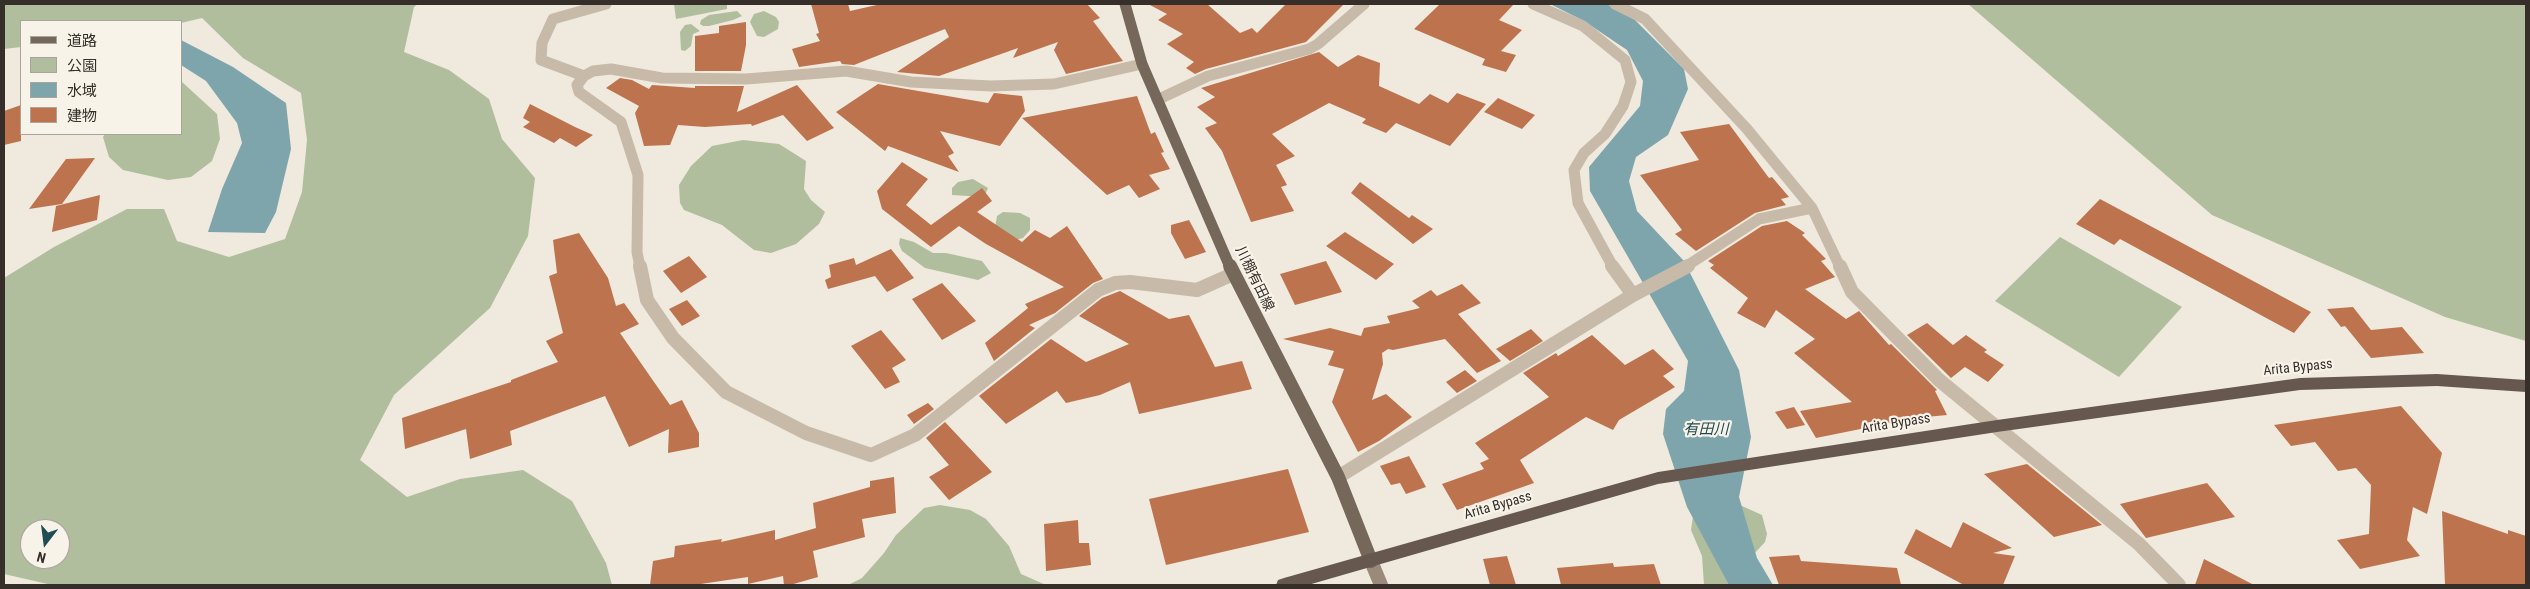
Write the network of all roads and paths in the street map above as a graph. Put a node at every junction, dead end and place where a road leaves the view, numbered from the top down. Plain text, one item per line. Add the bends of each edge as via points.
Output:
1 (606, 4) edge
2 (1125, 4) edge
3 (1364, 4) edge
4 (1533, 4) edge
5 (1615, 4) edge
6 (1142, 64) junction
7 (584, 76) junction
8 (1157, 100) junction
9 (1812, 208) junction
10 (1233, 274) junction
11 (1633, 295) junction
12 (2526, 386) edge
13 (1997, 426) junction
14 (1338, 476) junction
15 (1371, 561) junction
16 (1284, 585) edge
17 (1381, 585) edge
18 (2178, 585) edge

1 - 7 street via 553,19 542,43 541,60
2 - 6 main road, 川棚有田線
3 - 8 street via 1309,49 1292,56 1232,68
4 - 11 street via 1583,26 1625,60 1631,82 1623,106 1605,134 1584,153 1574,170 1578,202 1613,268
5 - 9 street via 1645,19 1674,48
6 - 7 street via 1054,84 991,86 910,82 846,71 746,80 662,78 611,69 593,71
6 - 8 main road, 川棚有田線
7 - 10 street via 577,85 579,92 621,122 638,175 637,252 647,300 673,338 726,392 806,433 871,455 915,435 1098,290 1114,282 1197,290
8 - 10 main road, 川棚有田線
9 - 11 street via 1759,219 1692,264
9 - 13 street via 1852,292 1939,380
10 - 14 main road, 川棚有田線
11 - 14 street
12 - 13 highway, Arita Bypass via 2438,380 2300,384
13 - 15 highway, Arita Bypass via 1658,478
13 - 18 street via 2139,544
14 - 15 main road, 川棚有田線
15 - 16 highway, Arita Bypass
15 - 17 main road

